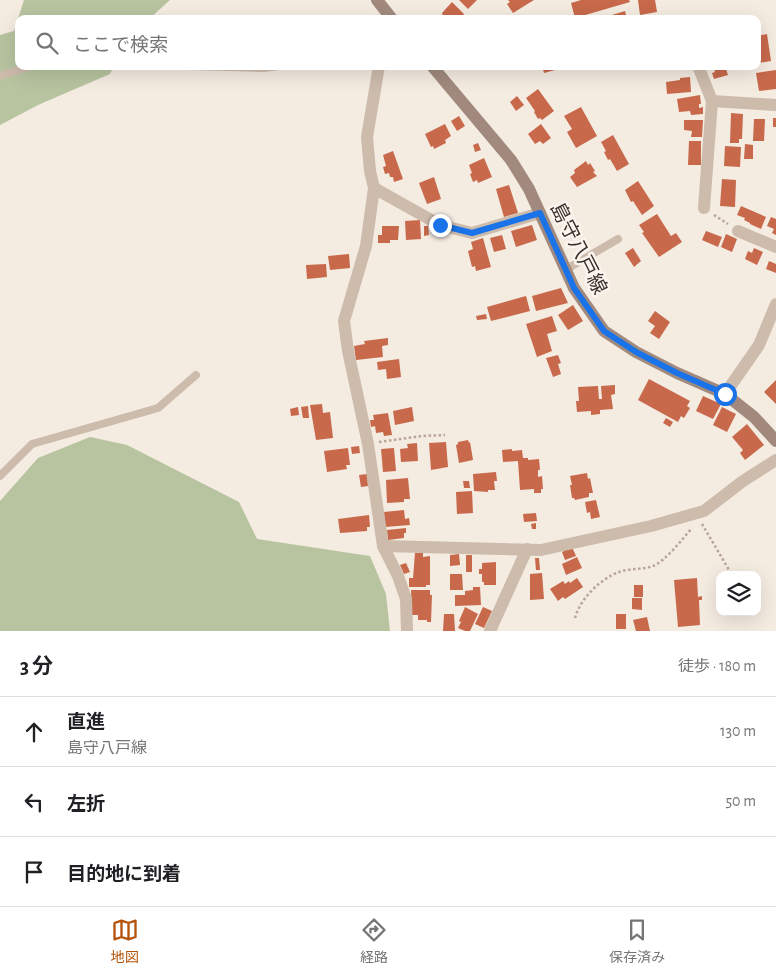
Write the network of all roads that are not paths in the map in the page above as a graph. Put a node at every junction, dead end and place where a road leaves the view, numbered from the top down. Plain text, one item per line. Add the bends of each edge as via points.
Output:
1 (376, 0) edge
2 (389, 15) edge
3 (19, 70) edge
4 (378, 70) edge
5 (435, 70) edge
6 (700, 70) edge
7 (0, 76) edge
8 (712, 101) junction
9 (776, 105) edge
10 (374, 188) junction
11 (704, 208) road end
12 (540, 213) junction
13 (738, 231) road end
14 (618, 240) dead end
15 (776, 247) edge
16 (565, 270) junction
17 (776, 304) edge
18 (196, 376) dead end
19 (725, 394) junction
20 (776, 440) edge
21 (776, 460) edge
22 (0, 476) edge
23 (383, 546) junction
24 (528, 550) junction
25 (407, 631) edge
26 (490, 631) edge

1 - 2 main road
3 - 7 lane
4 - 10 street via 367,137
5 - 12 main road, 島守八戸線 via 511,160
6 - 8 street
8 - 9 street
8 - 11 street
10 - 12 street via 440,225 472,233
10 - 23 street via 366,246 344,321 368,444
12 - 16 main road, 島守八戸線
13 - 15 street
14 - 16 lane
16 - 19 main road, 島守八戸線 via 604,331 636,352
17 - 19 street via 759,345
18 - 22 lane via 158,408 32,444
19 - 20 main road, 島守八戸線
21 - 24 street via 699,516 541,550
23 - 24 street
23 - 25 street via 406,599
24 - 26 street

